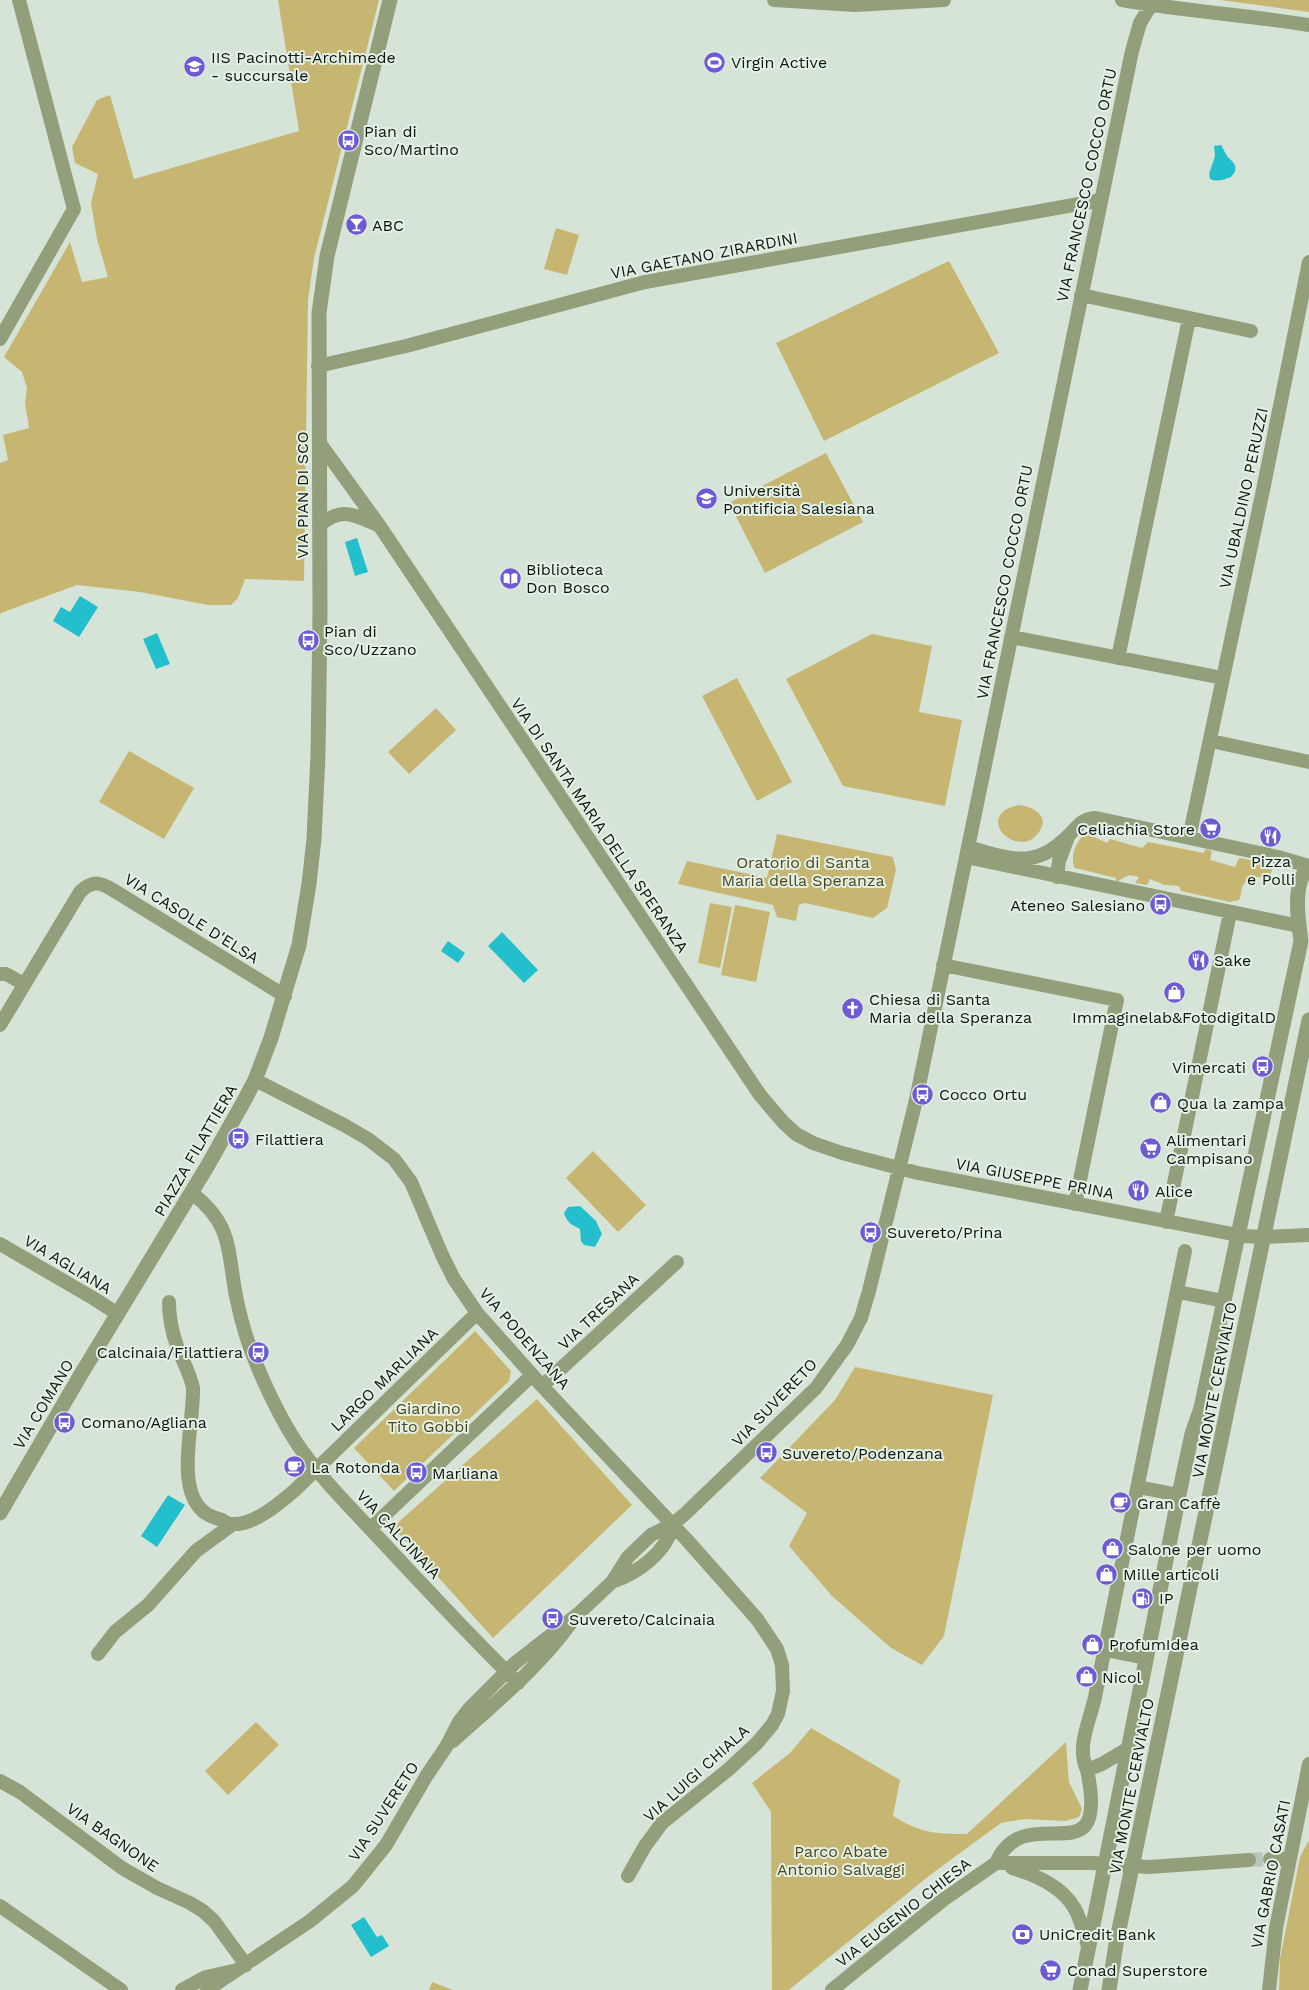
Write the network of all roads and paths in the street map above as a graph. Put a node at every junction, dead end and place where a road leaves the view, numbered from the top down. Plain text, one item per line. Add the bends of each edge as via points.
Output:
1 (19, 0) edge
2 (390, 0) edge
3 (774, 0) edge
4 (944, 0) edge
5 (1122, 0) edge
6 (1152, 3) edge
7 (1309, 25) edge
8 (1101, 200) junction
9 (1309, 262) edge
10 (1306, 285) edge
11 (1082, 295) junction
12 (1189, 319) junction
13 (1251, 331) dead end
14 (0, 339) edge
15 (318, 366) junction
16 (319, 442) junction
17 (378, 525) junction
18 (319, 526) junction
19 (1012, 636) junction
20 (1118, 658) junction
21 (1223, 678) junction
22 (1211, 741) junction
23 (1309, 762) edge
24 (1068, 836) junction
25 (1190, 838) junction
26 (967, 852) junction
27 (1309, 866) edge
28 (1057, 877) junction
29 (1230, 913) junction
30 (1304, 927) edge
31 (943, 965) junction
32 (0, 974) edge
33 (24, 984) junction
34 (285, 996) junction
35 (1309, 1020) edge
36 (0, 1025) edge
37 (255, 1080) junction
38 (898, 1168) junction
39 (192, 1193) junction
40 (1075, 1204) junction
41 (1166, 1222) junction
42 (1238, 1235) junction
43 (1309, 1236) edge
44 (1263, 1238) junction
45 (0, 1244) edge
46 (1185, 1250) dead end
47 (677, 1262) dead end
48 (1178, 1292) junction
49 (1224, 1301) junction
50 (169, 1302) dead end
51 (477, 1313) junction
52 (118, 1314) junction
53 (532, 1375) junction
54 (542, 1386) junction
55 (316, 1470) junction
56 (1138, 1487) junction
57 (1179, 1495) junction
58 (0, 1513) edge
59 (233, 1524) junction
60 (673, 1524) junction
61 (370, 1529) junction
62 (578, 1614) junction
63 (1105, 1650) junction
64 (98, 1654) dead end
65 (1146, 1658) junction
66 (506, 1672) junction
67 (518, 1683) junction
68 (446, 1747) junction
69 (1127, 1749) junction
70 (1309, 1764) edge
71 (1087, 1770) junction
72 (0, 1781) edge
73 (1270, 1859) tunnel mouth
74 (1289, 1859) junction
75 (1249, 1860) tunnel mouth
76 (996, 1863) junction
77 (1104, 1865) junction
78 (1132, 1867) junction
79 (628, 1876) dead end
80 (0, 1906) edge
81 (1088, 1946) junction
82 (242, 1967) junction
83 (220, 1985) edge
84 (121, 1990) edge
85 (182, 1990) edge
86 (207, 1990) edge
87 (832, 1990) edge
88 (1080, 1990) edge
89 (1109, 1990) edge
90 (1269, 1990) edge

1 - 14 street via 74,209
2 - 15 street, VIA PIAN DI SCO via 327,256 319,313
3 - 4 street via 855,5
5 - 6 street
6 - 7 street
6 - 8 street, VIA FRANCESCO COCCO ORTU via 1140,23 1134,46
8 - 11 street, VIA FRANCESCO COCCO ORTU
8 - 15 street, VIA GAETANO ZIRARDINI via 646,282 414,344
9 - 10 street, VIA UBALDINO PERUZZI
10 - 21 street, VIA UBALDINO PERUZZI
11 - 12 street
11 - 19 street, VIA FRANCESCO COCCO ORTU
12 - 13 street
12 - 20 street
15 - 16 street, VIA PIAN DI SCO
16 - 17 street, VIA DI SANTA MARIA DELLA SPERANZA
16 - 18 street, VIA PIAN DI SCO
17 - 18 street via 344,514 333,515
17 - 38 street, VIA DI SANTA MARIA DELLA SPERANZA via 775,1114 796,1134 813,1143
18 - 34 street, VIA PIAN DI SCO via 319,707 314,839 304,920
19 - 20 street
19 - 26 street, VIA FRANCESCO COCCO ORTU
20 - 21 street
21 - 22 street, VIA UBALDINO PERUZZI
22 - 23 street
22 - 25 street, VIA UBALDINO PERUZZI
24 - 25 street via 1083,821 1096,818
24 - 26 street via 1044,854 1031,858
24 - 28 street
25 - 27 street
26 - 28 street
26 - 31 street, VIA FRANCESCO COCCO ORTU
27 - 30 street, VIA MONTE CERVIALTO via 1298,887
28 - 29 street
29 - 30 street
29 - 41 street
30 - 42 street, VIA MONTE CERVIALTO
31 - 38 street, VIA FRANCESCO COCCO ORTU
31 - 40 street via 1117,1000
32 - 33 street
33 - 34 street, VIA CASOLE D'ELSA via 80,892 90,884 103,884
33 - 36 street
34 - 37 street, PIAZZA FILATTIERA
35 - 44 street, VIA MONTE CERVIALTO
37 - 39 street, PIAZZA FILATTIERA
37 - 51 street, VIA PODENZANA via 344,1125 394,1159 411,1182 454,1279
38 - 40 street, VIA GIUSEPPE PRINA
38 - 60 street, VIA SUVERETO via 869,1292 861,1318 843,1352 808,1397
39 - 52 street, PIAZZA FILATTIERA
39 - 55 street, VIA CALCINAIA via 213,1211 224,1231 239,1309 255,1360 282,1418
40 - 41 street, VIA GIUSEPPE PRINA
41 - 42 street, VIA GIUSEPPE PRINA
42 - 44 street, VIA GIUSEPPE PRINA
42 - 49 street, VIA MONTE CERVIALTO
43 - 44 street, VIA GIUSEPPE PRINA
44 - 78 street, VIA MONTE CERVIALTO
45 - 52 street, VIA AGLIANA
46 - 48 street
47 - 54 street, VIA TRESANA
48 - 49 street, VIA MONTE CERVIALTO
48 - 56 street
49 - 57 street, VIA MONTE CERVIALTO
50 - 59 street via 177,1346 193,1388 188,1466 190,1489 196,1504 205,1513
51 - 53 street, VIA PODENZANA
51 - 55 street, LARGO MARLIANA
52 - 58 street, VIA COMANO
53 - 54 street, VIA PODENZANA
53 - 61 street
54 - 60 street, VIA PODENZANA
55 - 59 street, LARGO MARLIANA via 270,1510 256,1518
55 - 61 street, VIA CALCINAIA
56 - 57 street, VIA MONTE CERVIALTO
56 - 63 street
57 - 65 street, VIA MONTE CERVIALTO
59 - 64 street via 196,1551 148,1606 115,1632
60 - 62 street, VIA SUVERETO via 667,1542 641,1567 612,1582
60 - 79 street, VIA LUIGI CHIALA via 770,1636 782,1665 783,1691 778,1714 765,1734 662,1823
61 - 66 street, VIA CALCINAIA
62 - 66 street, VIA SUVERETO
62 - 67 street, VIA SUVERETO via 544,1657
63 - 65 street
63 - 71 street via 1083,1745
65 - 69 street, VIA MONTE CERVIALTO
66 - 67 street, VIA CALCINAIA
66 - 68 street, VIA SUVERETO via 469,1709
67 - 68 street, VIA SUVERETO
68 - 82 street, VIA SUVERETO via 386,1845 360,1879 326,1909
69 - 71 street
69 - 77 street, VIA MONTE CERVIALTO
70 - 74 street, VIA GABRIO CASATI
71 - 76 street, VIA EUGENIO CHIESA via 1093,1804 1086,1826 1075,1832 1021,1837 1004,1848
72 - 82 street, VIA BAGNONE via 20,1792 131,1874 203,1911 214,1922
73 - 74 street
74 - 90 street, VIA GABRIO CASATI
75 - 78 street
76 - 77 street
76 - 81 street via 1037,1876 1060,1892 1075,1910
76 - 87 street, VIA EUGENIO CHIESA via 943,1900
77 - 78 street
77 - 81 street, VIA MONTE CERVIALTO
78 - 89 street, VIA MONTE CERVIALTO
80 - 84 street
81 - 88 street, VIA MONTE CERVIALTO
82 - 83 street, VIA SUVERETO
82 - 85 street via 206,1976
83 - 86 street, VIA SUVERETO

